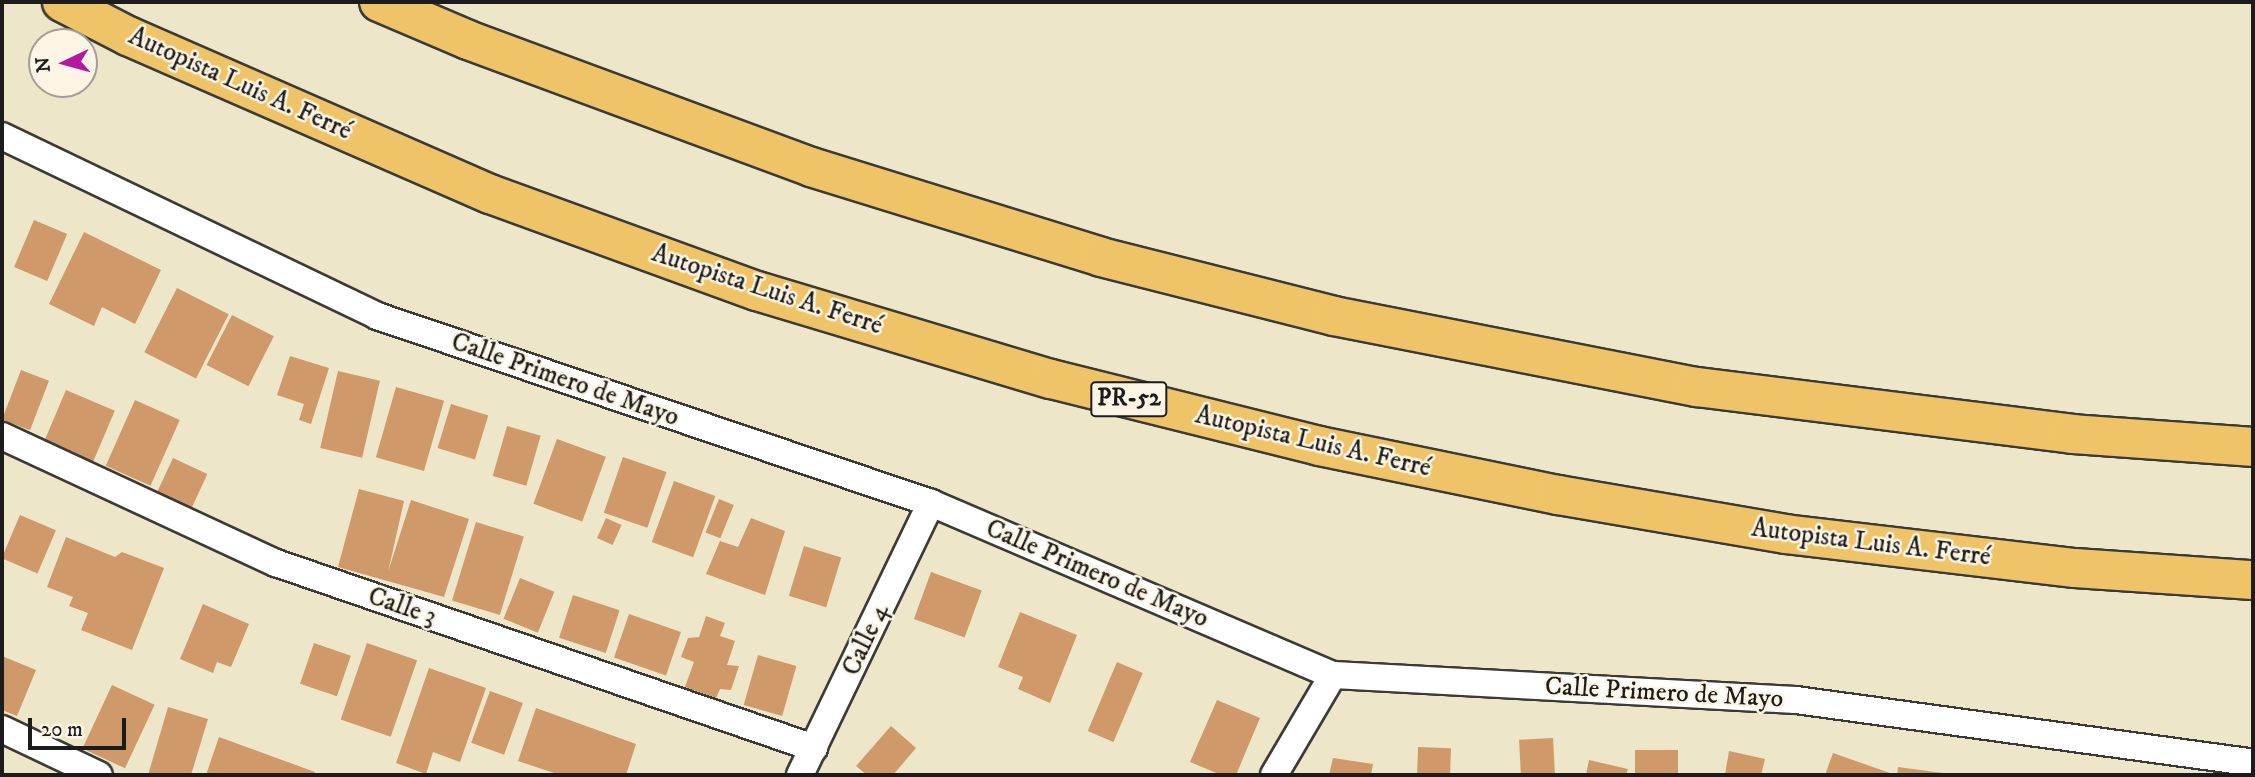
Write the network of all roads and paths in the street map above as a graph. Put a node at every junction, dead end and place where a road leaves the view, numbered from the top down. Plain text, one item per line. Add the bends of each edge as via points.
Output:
1 (62, 2) edge
2 (379, 2) edge
3 (2, 136) edge
4 (2, 436) edge
5 (2253, 447) edge
6 (931, 503) junction
7 (2253, 580) edge
8 (1334, 675) junction
9 (2, 729) edge
10 (814, 748) junction
11 (2253, 763) edge
12 (99, 775) edge
13 (800, 775) edge
14 (1274, 775) edge

1 - 7 highway, Autopista Luis A. Ferré / PR-52 via 128,36 490,194 757,292 1051,379 1319,446 1558,495 1784,534 2075,568
2 - 5 highway via 468,40 811,167 1101,257 1334,316 1697,387 2072,434
3 - 6 street, Calle Primero de Mayo via 377,316
4 - 10 street, Calle 3 via 276,563
6 - 8 street, Calle Primero de Mayo
6 - 10 street, Calle 4
8 - 11 street, Calle Primero de Mayo via 1796,700
8 - 14 street
9 - 12 street
10 - 13 street, Calle 4

